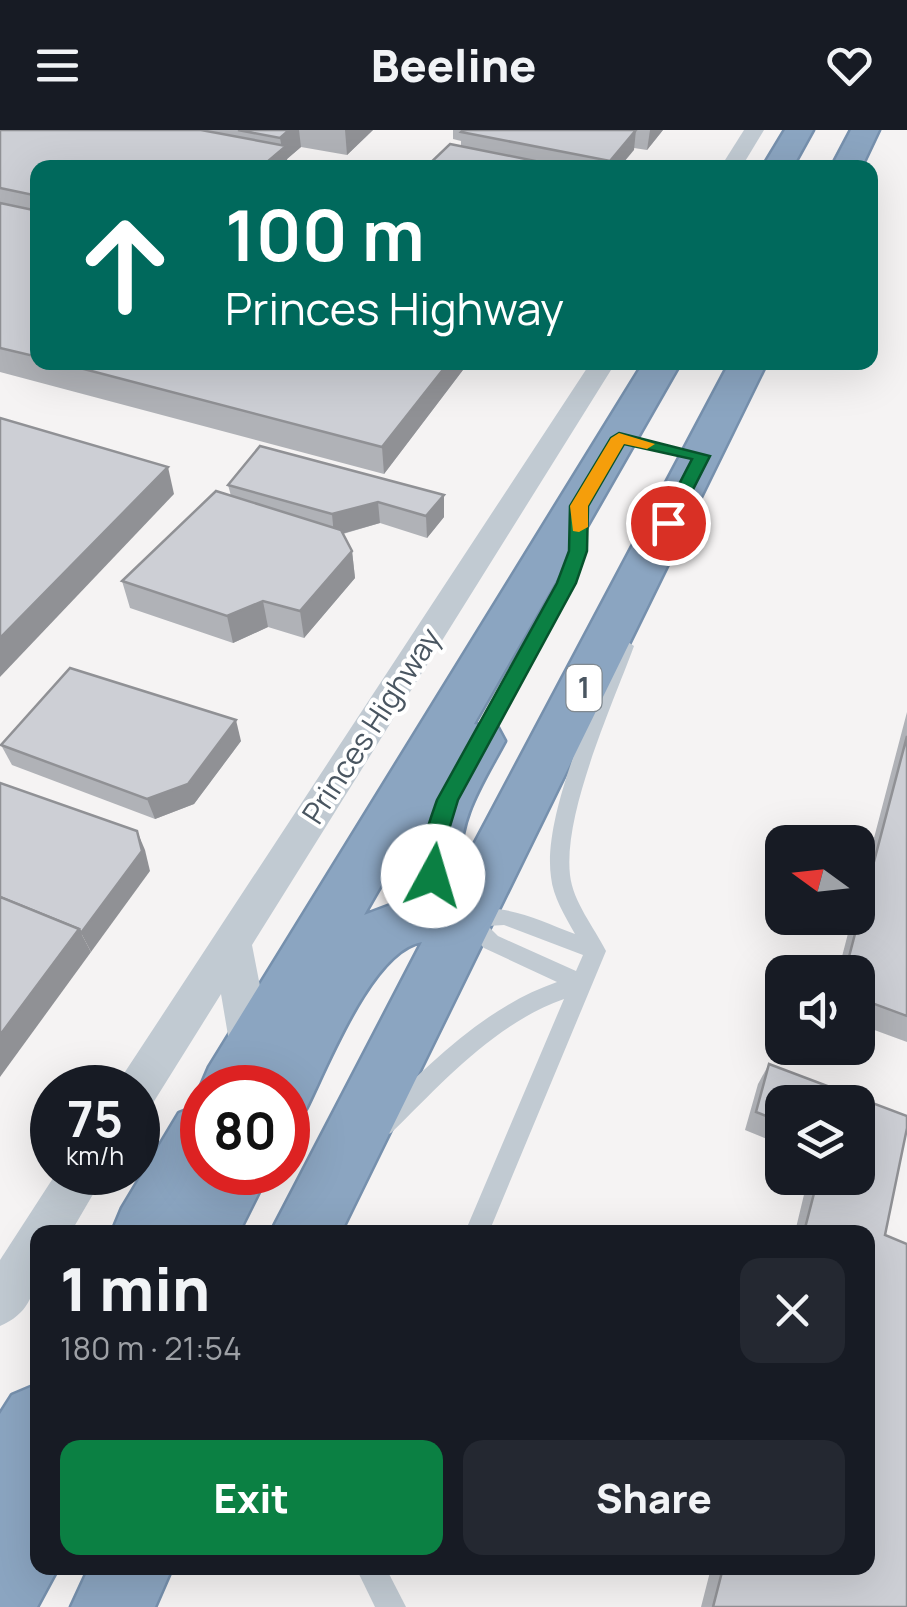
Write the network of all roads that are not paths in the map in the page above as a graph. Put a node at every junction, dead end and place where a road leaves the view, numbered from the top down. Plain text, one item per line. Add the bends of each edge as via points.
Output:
1 (754, 130) edge
2 (799, 130) edge
3 (865, 130) edge
4 (735, 160) edge
5 (782, 160) edge
6 (850, 160) edge
7 (599, 370) edge
8 (663, 370) edge
9 (740, 370) edge
10 (564, 427) junction
11 (660, 447) junction
12 (579, 506) junction
13 (668, 523) junction
14 (467, 920) junction
15 (232, 942) junction
16 (595, 951) junction
17 (581, 984) junction
18 (153, 1065) edge
19 (253, 1065) edge
20 (261, 1065) edge
21 (265, 1065) edge
22 (338, 1168) junction
23 (180, 1173) edge
24 (69, 1195) edge
25 (223, 1195) edge
26 (50, 1225) edge
27 (150, 1225) edge
28 (207, 1225) edge
29 (309, 1225) edge
30 (481, 1225) edge
31 (30, 1256) edge
32 (0, 1302) edge
33 (30, 1435) edge
34 (0, 1486) edge
35 (30, 1540) edge
36 (128, 1575) edge
37 (374, 1575) edge
38 (0, 1592) edge
39 (112, 1607) edge
40 (390, 1607) edge

1 - 4 street
2 - 5 highway
3 - 6 highway
7 - 10 street, Princes Highway
8 - 11 highway, Princes Highway / 1
9 - 11 highway, Princes Highway / 1
10 - 11 street
10 - 15 street, Princes Highway
11 - 12 highway, Princes Highway / 1
11 - 13 highway, Princes Highway / 1
12 - 14 highway via 578,551 567,583 439,824 435,883
12 - 20 highway, Princes Highway / 1
13 - 14 highway, Princes Highway / 1
13 - 16 lane, Princes Highway via 578,781 560,856 563,885
14 - 16 lane via 505,916
14 - 17 lane via 491,942
14 - 21 highway via 409,920 376,938
14 - 22 highway, Princes Highway / 1
15 - 18 street, Princes Highway
15 - 19 street
16 - 17 lane
17 - 22 lane via 498,1018
17 - 30 lane
22 - 29 highway, Princes Highway / 1
23 - 27 highway
24 - 26 street
25 - 28 highway
31 - 32 street
33 - 34 highway
35 - 38 highway
36 - 39 highway
37 - 40 lane

